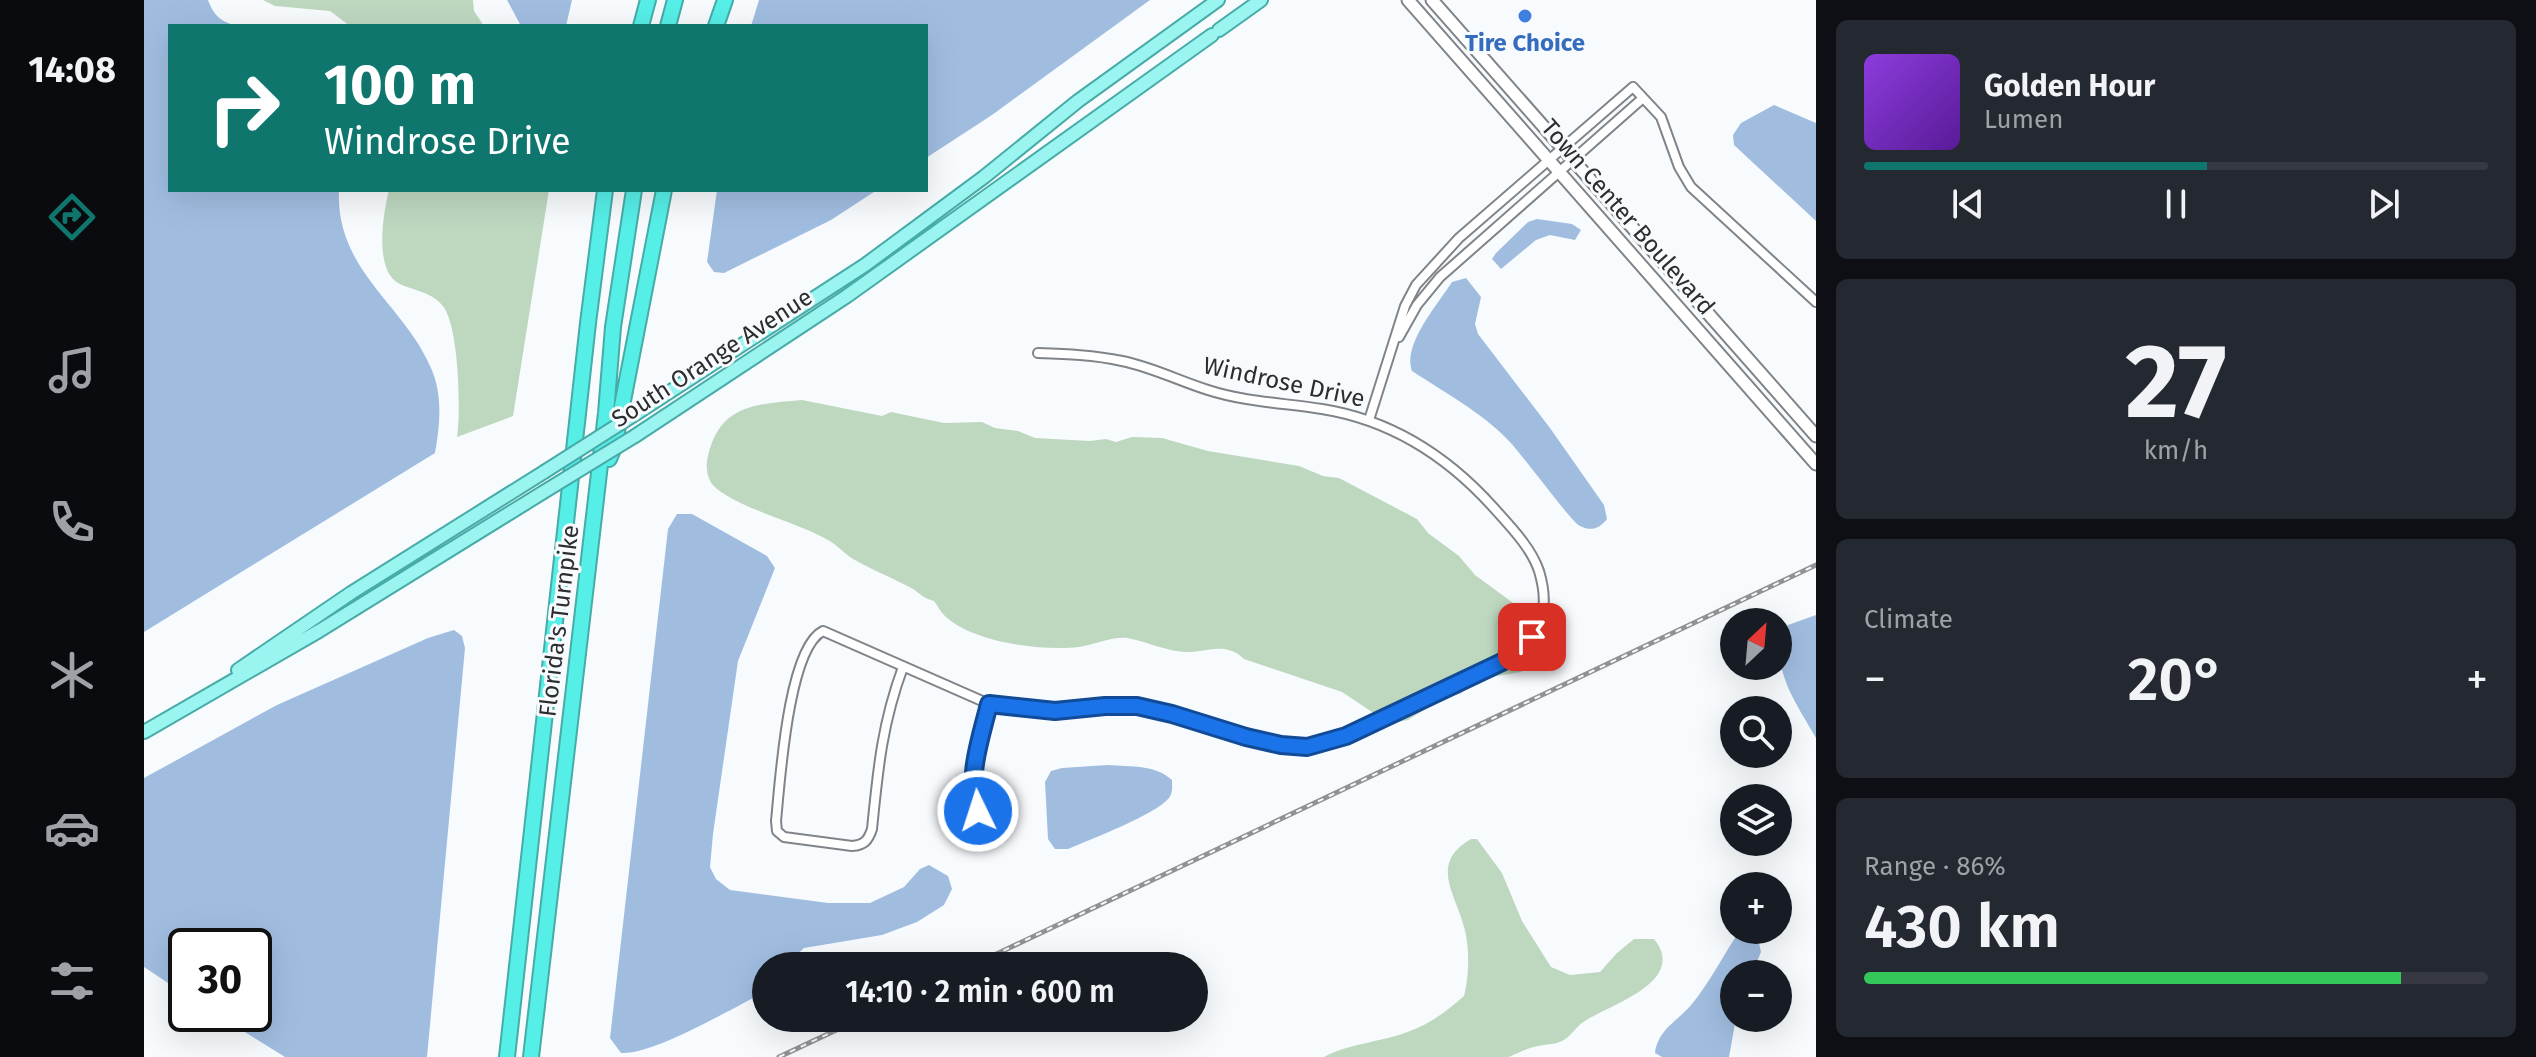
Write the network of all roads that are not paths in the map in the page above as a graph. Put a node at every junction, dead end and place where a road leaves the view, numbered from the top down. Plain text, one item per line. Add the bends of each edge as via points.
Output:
1 (640, 0) edge
2 (648, 0) edge
3 (675, 0) edge
4 (725, 0) edge
5 (1218, 0) edge
6 (1261, 0) edge
7 (1408, 0) edge
8 (1432, 0) edge
9 (635, 24) edge
10 (642, 24) edge
11 (669, 24) edge
12 (717, 24) edge
13 (1643, 98) junction
14 (1563, 149) junction
15 (1572, 160) junction
16 (1549, 161) junction
17 (1559, 172) junction
18 (605, 192) edge
19 (634, 192) edge
20 (663, 192) edge
21 (1459, 238) junction
22 (1469, 250) junction
23 (1816, 302) edge
24 (1395, 344) junction
25 (1038, 353) dead end
26 (1369, 420) junction
27 (1816, 436) edge
28 (1816, 464) edge
29 (597, 485) junction
30 (903, 667) junction
31 (989, 704) junction
32 (166, 719) junction
33 (144, 732) edge
34 (978, 811) dead end
35 (507, 1057) edge
36 (531, 1057) edge

1 - 9 highway
2 - 10 highway
3 - 11 highway
4 - 12 highway
5 - 32 main road, South Orange Avenue, bridge via 865,265 351,593
6 - 32 main road, South Orange Avenue, bridge via 847,296 635,436
7 - 16 main road, Town Center Boulevard
8 - 14 main road, Town Center Boulevard
13 - 14 street via 1633,87
13 - 15 street
13 - 23 street via 1661,117 1691,187
14 - 15 main road, Town Center Boulevard
14 - 16 street
15 - 17 street
15 - 27 main road, Town Center Boulevard
16 - 17 main road, Town Center Boulevard
16 - 21 street
17 - 22 street
17 - 28 main road, Town Center Boulevard
18 - 35 highway, Florida's Turnpike
19 - 29 highway, Florida's Turnpike
20 - 29 highway via 614,447
21 - 22 street
21 - 24 street via 1416,285
22 - 24 street via 1417,305
24 - 26 street
25 - 26 street, Windrose Drive via 1123,361 1209,390
26 - 31 street, Windrose Drive via 1443,460 1514,530 1536,564 1545,608 1522,649 1346,736 1307,747 1246,737 1137,706 1055,711
29 - 36 highway, Florida's Turnpike
30 - 30 street, Windrose Drive via 882,736 868,839 852,846 784,837 776,821 787,722 808,644 823,631
30 - 31 street, Windrose Drive
31 - 34 street via 976,762
32 - 33 main road, South Orange Avenue

